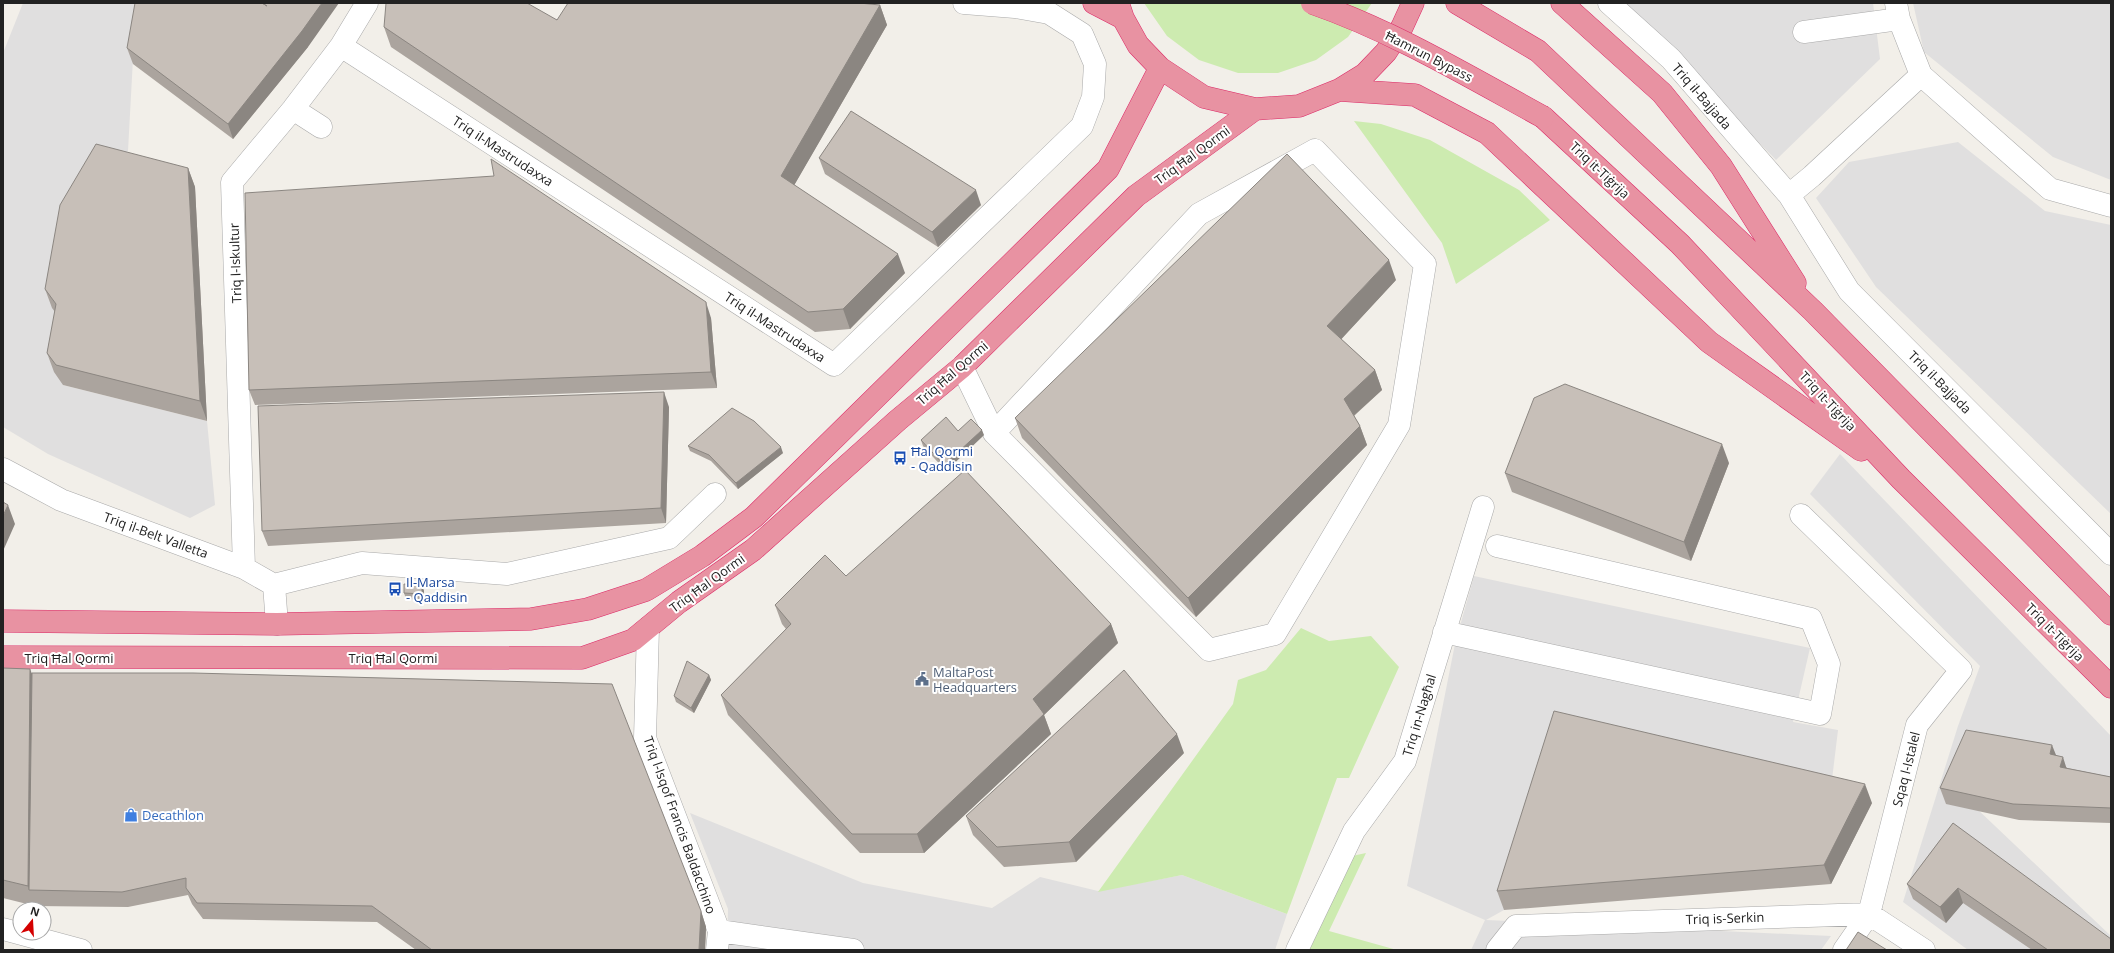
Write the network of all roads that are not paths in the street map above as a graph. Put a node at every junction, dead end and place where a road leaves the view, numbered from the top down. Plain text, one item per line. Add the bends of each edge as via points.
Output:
1 (367, 3) edge
2 (964, 3) edge
3 (1094, 3) edge
4 (1312, 3) edge
5 (1412, 3) edge
6 (1457, 3) edge
7 (1562, 3) edge
8 (1609, 3) edge
9 (1120, 11) edge
10 (1898, 11) edge
11 (1804, 32) dead end
12 (341, 46) junction
13 (1160, 68) junction
14 (1921, 75) junction
15 (1339, 90) junction
16 (293, 109) junction
17 (1255, 109) junction
18 (1543, 117) joint
19 (321, 127) dead end
20 (1789, 195) junction
21 (2111, 206) edge
22 (1813, 311) junction
23 (962, 367) junction
24 (994, 433) junction
25 (3, 469) edge
26 (1901, 479) junction
27 (715, 494) dead end
28 (1483, 507) dead end
29 (1801, 515) dead end
30 (1497, 546) dead end
31 (2111, 554) edge
32 (244, 568) junction
33 (274, 585) junction
34 (2111, 614) edge
35 (3, 620) edge
36 (277, 624) junction
37 (648, 628) junction
38 (1444, 632) junction
39 (3, 658) edge
40 (2111, 687) edge
41 (1869, 914) junction
42 (3, 930) edge
43 (718, 940) edge
44 (778, 945) edge
45 (81, 950) edge
46 (853, 950) edge
47 (1297, 950) edge
48 (1497, 950) edge
49 (1844, 950) edge
50 (1924, 950) edge

1 - 12 street, Triq l-Iskultur
2 - 12 street, Triq il-Mastrudaxxa via 1049,13 1082,34 1095,64 1093,97 1082,126 834,365
3 - 9 highway
4 - 18 highway, Ħamrun Bypass, bridge via 1345,14 1433,57
5 - 15 highway via 1386,52 1364,74
6 - 22 highway via 1538,51
7 - 22 highway via 1662,93 1721,166
8 - 20 street, Triq il-Bajjada via 1671,59
9 - 13 highway via 1138,45
10 - 11 street
10 - 14 street
12 - 16 street, Triq l-Iskultur
13 - 17 highway via 1204,97
13 - 36 highway, Triq Ħal Qormi via 1108,169 754,517 702,556 646,590 588,609 531,619
14 - 20 street
14 - 21 street via 2050,189
15 - 17 highway via 1299,106
15 - 26 highway via 1415,95 1487,133 1710,342
16 - 19 street
16 - 32 street, Triq l-Iskultur via 232,182
17 - 23 highway, Triq Ħal Qormi via 1136,196
18 - 26 highway, Triq it-Tiġrija via 1680,244
20 - 31 street, Triq il-Bajjada via 1849,291
22 - 34 highway
23 - 24 street
23 - 37 highway, Triq Ħal Qormi via 898,420 753,550 679,602
24 - 24 street via 1209,650 1275,634 1398,425 1425,264 1315,150 1199,214
25 - 32 street, Triq il-Belt Valletta via 60,500
26 - 40 highway, Triq it-Tiġrija
27 - 33 street via 669,538 507,574 362,563
28 - 38 street, Triq in-Nagħal
29 - 41 street, Sqaq l-Istalel via 1960,670 1917,725
30 - 38 street via 1811,619 1829,664 1820,714
32 - 33 street, Triq il-Belt Valletta
33 - 36 street
35 - 36 highway, Triq Ħal Qormi
37 - 39 highway, Triq Ħal Qormi via 633,640 582,658
37 - 43 street, Triq l-Isqof Francis Baldacchino via 645,738
38 - 47 street, Triq in-Nagħal via 1405,761 1354,831
41 - 48 street, Triq is-Serkin via 1516,926
41 - 49 street, Sqaq l-Istalel
41 - 50 street
42 - 45 street
43 - 44 street
44 - 46 street

